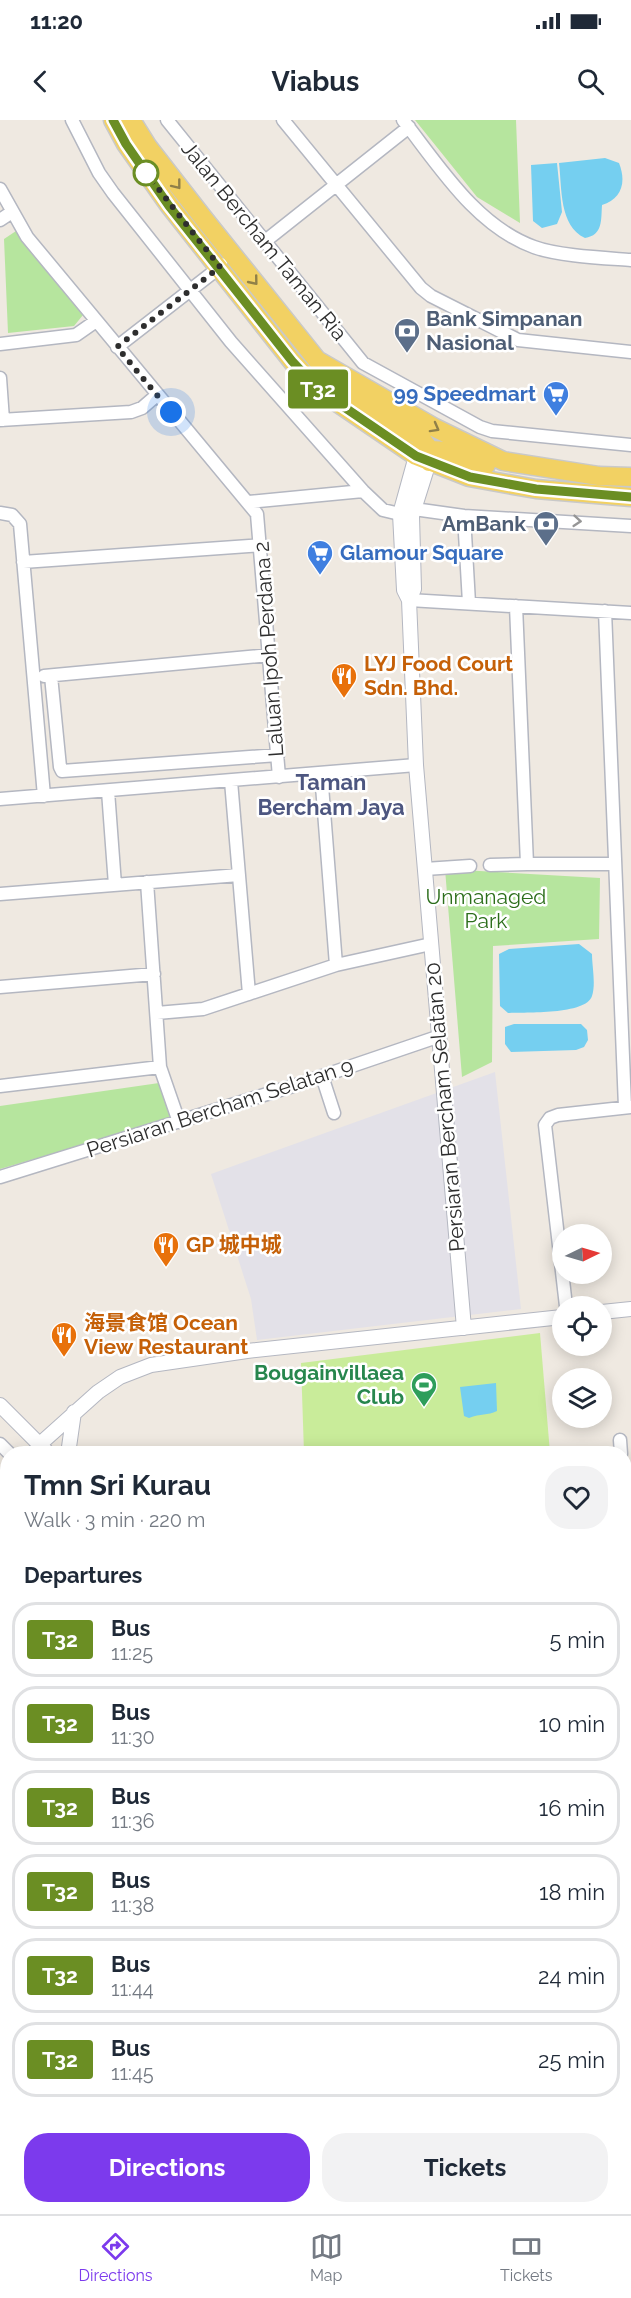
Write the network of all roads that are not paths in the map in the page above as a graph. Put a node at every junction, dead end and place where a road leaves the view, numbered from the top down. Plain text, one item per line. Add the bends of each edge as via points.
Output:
1 (72, 120) edge
2 (113, 120) edge
3 (132, 120) edge
4 (167, 120) edge
5 (282, 120) edge
6 (406, 124) edge
7 (335, 185) junction
8 (0, 189) edge
9 (12, 212) junction
10 (204, 219) junction
11 (0, 220) edge
12 (264, 242) junction
13 (631, 260) edge
14 (220, 267) junction
15 (190, 291) junction
16 (96, 321) junction
17 (0, 344) edge
18 (117, 347) junction
19 (631, 352) edge
20 (317, 360) junction
21 (0, 378) edge
22 (157, 395) junction
23 (2, 420) edge
24 (631, 446) edge
25 (424, 456) junction
26 (540, 468) junction
27 (631, 477) edge
28 (363, 491) junction
29 (631, 497) edge
30 (249, 502) junction
31 (0, 513) edge
32 (409, 513) junction
33 (464, 516) junction
34 (631, 526) edge
35 (262, 545) junction
36 (23, 562) junction
37 (409, 600) junction
38 (469, 603) junction
39 (516, 606) junction
40 (605, 611) junction
41 (631, 613) edge
42 (270, 655) junction
43 (51, 676) junction
44 (33, 677) junction
45 (278, 755) junction
46 (416, 765) junction
47 (91, 770) junction
48 (321, 773) junction
49 (279, 777) junction
50 (231, 781) junction
51 (108, 791) junction
52 (92, 792) junction
53 (44, 796) junction
54 (0, 799) edge
55 (527, 864) junction
56 (615, 864) junction
57 (490, 865) dead end
58 (470, 866) dead end
59 (425, 869) junction
60 (239, 875) junction
61 (147, 882) junction
62 (115, 885) junction
63 (0, 894) edge
64 (431, 944) junction
65 (336, 965) junction
66 (154, 974) junction
67 (0, 987) edge
68 (249, 994) junction
69 (626, 1008) edge
70 (157, 1013) junction
71 (440, 1036) junction
72 (160, 1067) junction
73 (322, 1076) junction
74 (0, 1086) edge
75 (628, 1107) edge
76 (334, 1113) dead end
77 (179, 1122) junction
78 (0, 1176) edge
79 (565, 1296) edge
80 (631, 1309) edge
81 (612, 1311) edge
82 (552, 1318) edge
83 (464, 1328) junction
84 (0, 1405) edge
85 (75, 1410) junction
86 (620, 1440) dead end
87 (36, 1446) edge
88 (44, 1446) edge
89 (68, 1446) edge
90 (620, 1446) edge

1 - 15 street via 99,174
2 - 14 main road via 169,206
3 -> 10 main road
4 - 12 street, Jalan Bercham Taman Ria
5 - 7 street
6 - 7 street
6 - 13 street via 453,185 501,229 535,248
7 - 12 street
7 - 19 street via 431,296 518,340
8 - 9 street, Laluan Ipoh Perdana 2
9 - 11 street
9 - 16 street, Laluan Ipoh Perdana 2 via 27,237
10 - 14 street via 205,228 224,255
10 -> 20 main road
12 - 24 street, Jalan Bercham Taman Ria via 371,370 492,431
14 - 15 street
14 - 25 main road via 319,390
15 - 18 street
15 - 28 street via 275,394
16 - 17 street via 76,335
16 - 18 street, Laluan Ipoh Perdana 2
18 - 22 street, Laluan Ipoh Perdana 2
20 - 25 main road via 329,378 414,432
20 -> 26 main road via 472,448 503,461
21 - 23 street
22 - 23 street via 142,408 131,411
22 - 30 street, Laluan Ipoh Perdana 2
25 - 26 main road via 449,453 490,467 520,471
25 - 29 main road via 470,477 536,489
25 - 32 street
26 - 27 main road
28 - 30 street
28 - 32 street via 377,506
30 - 35 street, Laluan Ipoh Perdana 2 via 259,522
31 - 36 street via 12,515 20,524
32 - 33 street
32 - 37 street, Persiaran Bercham Selatan 20 via 404,590
33 -> 34 street
33 - 38 street
35 - 36 street
35 - 42 street, Laluan Ipoh Perdana 2
36 - 44 street
37 - 38 street
37 - 46 street, Persiaran Bercham Selatan 20
38 - 39 street
39 - 40 street
39 - 55 street
40 - 41 street
40 - 56 street
42 - 43 street
42 - 45 street, Laluan Ipoh Perdana 2
43 - 44 street
43 - 47 street via 60,770
44 - 53 street
45 - 47 street
45 - 49 street, Laluan Ipoh Perdana 2
46 - 48 street
46 - 59 street, Persiaran Bercham Selatan 20
47 - 52 street
48 - 49 street
48 - 65 street
49 - 50 street
50 - 51 street
50 - 60 street
51 - 52 street
51 - 62 street
52 - 53 street
53 - 54 street
55 - 56 street
55 - 57 street
56 - 69 street
58 - 59 street
59 - 64 street, Persiaran Bercham Selatan 20
60 - 61 street
60 - 68 street
61 - 62 street
61 - 66 street
62 - 63 street
64 - 65 street
64 - 71 street, Persiaran Bercham Selatan 20
65 - 68 street
66 - 67 street
66 - 70 street
68 - 70 street via 203,1009
69 - 75 street
70 - 72 street
71 - 73 street, Persiaran Bercham Selatan 9
71 - 83 street, Persiaran Bercham Selatan 20
72 - 74 street
72 - 77 street
73 - 76 street
73 - 77 street, Persiaran Bercham Selatan 9
75 - 79 street via 558,1115 544,1125
77 - 78 street, Persiaran Bercham Selatan 9
80 - 81 street
82 - 83 street
83 - 85 street via 160,1363 120,1377
84 - 87 street
85 - 88 street
85 - 89 street
86 - 90 street

